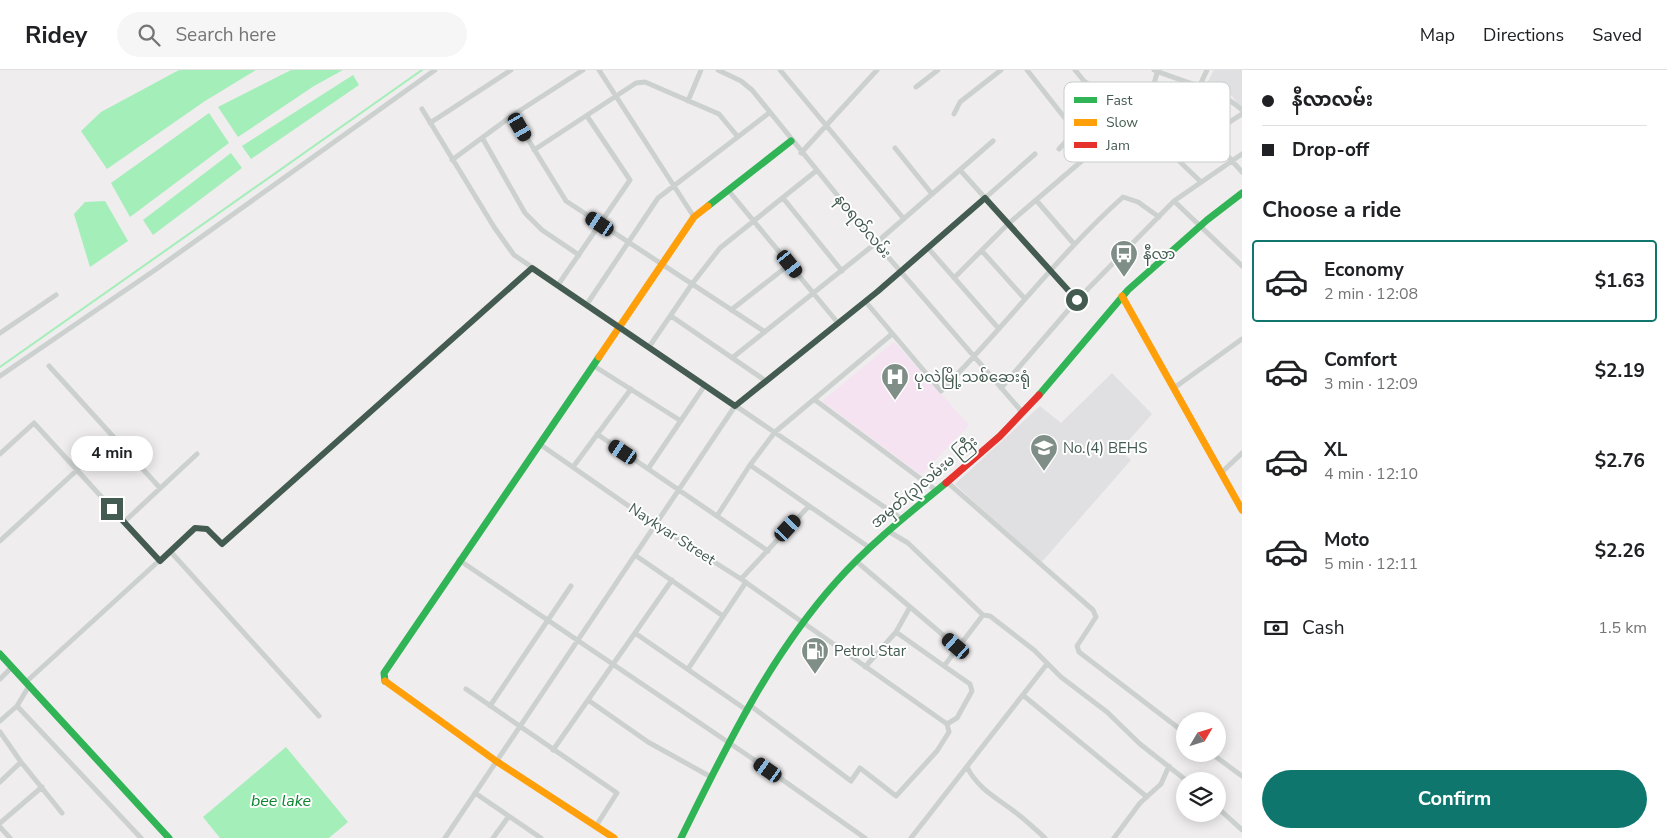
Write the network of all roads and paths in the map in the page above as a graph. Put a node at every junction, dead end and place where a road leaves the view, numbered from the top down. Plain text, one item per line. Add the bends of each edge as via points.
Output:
1 (435, 70) edge
2 (512, 70) edge
3 (583, 70) edge
4 (599, 70) edge
5 (701, 70) edge
6 (718, 70) edge
7 (780, 70) edge
8 (877, 70) edge
9 (938, 70) edge
10 (1001, 70) edge
11 (1027, 70) edge
12 (1075, 70) edge
13 (1207, 70) edge
14 (1156, 71) edge
15 (1086, 82) edge
16 (1191, 82) edge
17 (1201, 82) edge
18 (916, 87) dead end
19 (616, 97) junction
20 (1230, 100) edge
21 (688, 101) junction
22 (422, 109) dead end
23 (1242, 110) edge
24 (769, 113) junction
25 (954, 114) dead end
26 (1242, 114) edge
27 (514, 115) junction
28 (586, 116) junction
29 (1064, 117) edge
30 (1230, 122) edge
31 (430, 123) junction
32 (826, 125) junction
33 (738, 137) junction
34 (483, 139) junction
35 (791, 141) junction
36 (992, 141) dead end
37 (1064, 144) edge
38 (895, 148) dead end
39 (1059, 149) dead end
40 (534, 150) junction
41 (801, 153) junction
42 (1035, 154) dead end
43 (1242, 154) edge
44 (1232, 159) joint
45 (452, 160) junction
46 (1080, 162) edge
47 (1181, 162) edge
48 (1228, 162) edge
49 (960, 170) junction
50 (816, 171) junction
51 (1242, 172) edge
52 (1201, 182) junction
53 (674, 187) junction
54 (728, 190) junction
55 (1242, 193) edge
56 (932, 194) junction
57 (782, 198) junction
58 (985, 198) junction
59 (1036, 200) junction
60 (1174, 201) junction
61 (694, 217) junction
62 (1159, 218) junction
63 (904, 219) junction
64 (754, 220) junction
65 (600, 224) junction
66 (1008, 224) junction
67 (1201, 224) junction
68 (629, 242) junction
69 (876, 243) junction
70 (1074, 244) junction
71 (928, 248) junction
72 (982, 251) junction
73 (578, 255) junction
74 (661, 264) junction
75 (790, 264) junction
76 (1242, 266) edge
77 (532, 268) junction
78 (1050, 270) junction
79 (842, 271) junction
80 (900, 272) junction
81 (954, 278) junction
82 (692, 284) junction
83 (558, 285) junction
84 (814, 294) junction
85 (56, 295) dead end
86 (1122, 296) junction
87 (1025, 299) junction
88 (1077, 300) junction
89 (865, 302) junction
90 (587, 304) junction
91 (731, 310) junction
92 (671, 316) junction
93 (838, 323) junction
94 (619, 326) junction
95 (999, 329) junction
96 (765, 332) junction
97 (0, 333) edge
98 (892, 334) junction
99 (1242, 339) edge
100 (649, 347) junction
101 (732, 358) junction
102 (974, 358) junction
103 (49, 366) dead end
104 (594, 366) junction
105 (0, 376) edge
106 (766, 381) junction
107 (705, 385) junction
108 (1001, 388) junction
109 (1174, 388) junction
110 (631, 389) junction
111 (815, 400) junction
112 (735, 406) junction
113 (1023, 413) junction
114 (681, 421) junction
115 (775, 432) junction
116 (598, 434) junction
117 (113, 436) junction
118 (540, 445) junction
119 (1242, 453) edge
120 (0, 454) edge
121 (197, 454) dead end
122 (750, 464) junction
123 (573, 467) junction
124 (648, 469) junction
125 (76, 470) junction
126 (1221, 474) junction
127 (947, 482) junction
128 (160, 488) junction
129 (679, 490) junction
130 (937, 490) junction
131 (810, 506) junction
132 (1242, 510) edge
133 (716, 516) junction
134 (902, 519) junction
135 (124, 522) junction
136 (656, 524) junction
137 (887, 531) junction
138 (0, 541) edge
139 (870, 548) junction
140 (170, 551) junction
141 (768, 551) junction
142 (635, 555) junction
143 (459, 560) junction
144 (160, 561) junction
145 (856, 561) junction
146 (672, 580) junction
147 (743, 581) junction
148 (570, 586) dead end
149 (910, 607) junction
150 (984, 614) junction
151 (723, 616) junction
152 (546, 620) junction
153 (803, 624) junction
154 (896, 632) junction
155 (635, 633) junction
156 (577, 642) junction
157 (956, 646) junction
158 (0, 654) edge
159 (1047, 664) junction
160 (612, 665) junction
161 (944, 666) junction
162 (12, 667) junction
163 (865, 667) junction
164 (688, 669) junction
165 (0, 678) edge
166 (28, 684) junction
167 (466, 689) dead end
168 (1024, 696) junction
169 (588, 700) junction
170 (17, 706) junction
171 (490, 706) junction
172 (749, 709) junction
173 (319, 716) dead end
174 (0, 721) edge
175 (947, 724) junction
176 (1176, 726) edge
177 (519, 727) junction
178 (0, 732) edge
179 (728, 744) junction
180 (553, 750) junction
181 (496, 761) junction
182 (21, 762) junction
183 (1223, 762) edge
184 (1169, 766) junction
185 (967, 767) junction
186 (1176, 772) edge
187 (1242, 776) edge
188 (711, 777) junction
189 (0, 782) edge
190 (42, 788) junction
191 (475, 793) junction
192 (1147, 797) junction
193 (62, 813) dead end
194 (1226, 815) edge
195 (509, 816) junction
196 (0, 823) edge
197 (596, 826) junction
198 (0, 827) edge
199 (1242, 830) edge
200 (603, 835) edge
201 (166, 837) edge
202 (10, 838) edge
203 (141, 838) edge
204 (445, 838) edge
205 (493, 838) edge
206 (541, 838) edge
207 (614, 838) edge
208 (681, 838) edge
209 (865, 838) edge
210 (912, 838) edge
211 (1045, 838) edge
212 (1114, 838) edge

1 - 105 street via 156,270
2 - 31 street
3 - 27 street
4 - 19 street
5 - 21 street
6 - 24 street, နဝရတ်လမ်း via 741,81
7 - 32 street
8 - 32 street
9 - 18 street
10 - 25 street via 960,102
11 - 29 street
12 - 15 street
13 - 17 street
14 - 16 street
19 - 21 street via 645,82
19 - 28 street
19 - 53 street
20 - 23 street
21 - 33 street via 719,114
22 - 31 street
24 - 33 street
24 - 35 street, နဝရတ်လမ်း
26 - 30 street
27 - 34 street
27 - 40 street
28 - 40 street
28 - 65 street via 630,180
31 - 45 street
32 - 41 street
32 - 63 street
33 - 53 street
34 - 45 street
34 - 73 street via 525,213 542,230
35 - 41 street, နဝရတ်လမ်း
35 - 54 street
36 - 49 street
37 - 39 street
38 - 56 street
40 - 65 street via 566,201
41 - 50 street, နဝရတ်လမ်း
42 - 58 street
43 - 44 street
44 - 51 street
45 - 77 street via 505,244
46 - 59 street
47 - 52 street
48 - 52 street
49 - 56 street
49 - 58 street
50 - 57 street
50 - 69 street, နဝရတ်လမ်း
52 - 60 street
53 - 61 street
53 - 68 street via 658,198
54 - 61 street
54 - 64 street
55 - 67 street, အမှတ်(၃)လမ်းမ ကြီး
56 - 63 street
57 - 64 street
57 - 79 street
58 - 66 street
58 - 71 street
59 - 66 street
59 - 70 street
60 - 62 street
60 - 67 street
61 - 74 street
62 - 70 street via 1138,202 1123,197
62 - 88 street
63 - 69 street
64 - 75 street
64 - 82 street via 720,248
65 - 68 street
65 - 73 street
66 - 72 street
66 - 78 street
67 - 76 street
67 - 86 street, အမှတ်(၃)လမ်းမ ကြီး
68 - 74 street
68 - 90 street
69 - 79 street
69 - 80 street, နဝရတ်လမ်း
70 - 78 street
71 - 80 street
71 - 81 street
72 - 81 street
72 - 87 street
73 - 83 street
74 - 82 street
74 - 94 street
75 - 84 street
75 - 91 street
77 - 83 street
77 - 140 street via 222,544 207,529 195,528
78 - 87 street
78 - 88 street
79 - 84 street
80 - 89 street
80 - 102 street, နဝရတ်လမ်း
81 - 95 street
82 - 91 street
82 - 92 street
83 - 90 street
84 - 93 street
84 - 96 street
85 - 97 street
86 - 109 street
86 - 113 street, အမှတ်(၃)လမ်းမ ကြီး
87 - 95 street
88 - 108 street
89 - 93 street
89 - 98 street
90 - 94 street
91 - 96 street
92 - 100 street
92 - 101 street
93 - 106 street
94 - 100 street
94 - 104 street
95 - 102 street
96 - 101 street
98 - 102 street via 941,391
98 - 111 street
99 - 109 street
100 - 107 street
101 - 106 street
102 - 108 street, နဝရတ်လမ်း
103 - 117 street
104 - 110 street
104 - 118 street
106 - 112 street
107 - 112 street
107 - 114 street
108 - 113 street, နဝရတ်လမ်း
109 - 126 street
110 - 114 street
110 - 116 street
111 - 115 street
111 - 130 street
112 - 115 street
112 - 129 street
113 - 127 street, အမှတ်(၃)လမ်းမ ကြီး
114 - 124 street
115 - 122 street
115 - 134 street
116 - 123 street
116 - 124 street
117 - 125 street
117 - 128 street
118 - 123 street, Naykyar Street
118 - 143 street
119 - 126 street
120 - 125 street via 34,423
121 - 128 street
122 - 131 street
122 - 133 street
123 - 136 street, Naykyar Street
124 - 129 street
125 - 135 street
125 - 138 street
126 - 132 street
127 - 130 street, အမှတ်(၃)လမ်းမ ကြီး
127 - 176 street via 1093,610 1096,617 1077,646 1079,652
128 - 135 street
129 - 133 street
129 - 136 street
130 - 134 street, အမှတ်(၃)လမ်းမ ကြီး
131 - 139 street
131 - 141 street
133 - 141 street
134 - 137 street, အမှတ်(၃)လမ်းမ ကြီး
135 - 144 street
136 - 142 street
136 - 147 street, Naykyar Street
137 - 139 street, အမှတ်(၃)လမ်းမ ကြီး
137 - 150 street via 908,544
139 - 145 street, အမှတ်(၃)လမ်းမ ကြီး
140 - 144 street
140 - 173 street
141 - 147 street
142 - 146 street
142 - 156 street
143 - 152 street
143 - 181 street via 384,673 384,681
144 - 166 street
145 - 149 street
145 - 153 street, အမှတ်(၃)လမ်းမ ကြီး
146 - 151 street
146 - 155 street
147 - 151 street
147 - 153 street, Naykyar Street
148 - 152 street
149 - 154 street
149 - 157 street
150 - 157 street
150 - 159 street via 1034,650
151 - 164 street
152 - 156 street
152 - 171 street
153 - 163 street, Naykyar Street
153 - 172 street, အမှတ်(၃)လမ်းမ ကြီး
154 - 161 street
154 - 163 street
155 - 160 street
155 - 164 street
156 - 160 street
156 - 177 street
157 - 161 street
158 - 162 street
159 - 168 street
159 - 184 street
160 - 169 street
160 - 179 street
161 - 175 street via 970,684 972,691 958,718
162 - 165 street
162 - 166 street
163 - 175 street, Naykyar Street
164 - 172 street
166 - 170 street
166 - 201 street
167 - 171 street
168 - 185 street
168 - 192 street
169 - 180 street
169 - 188 street via 648,742
170 - 174 street
170 - 203 street
171 - 177 street
172 - 175 street via 851,781 860,768 896,796 937,751 949,732
172 - 179 street, အမှတ်(၃)လမ်းမ ကြီး
177 - 180 street
177 - 181 street
178 - 182 street
179 - 188 street, အမှတ်(၃)လမ်းမ ကြီး
179 - 209 street
180 - 197 street via 617,793
181 - 191 street
181 - 197 street
182 - 189 street
182 - 190 street
183 - 187 street
184 - 186 street
184 - 192 street via 1161,784
185 - 210 street
185 - 211 street via 972,777 992,796
188 - 208 street, အမှတ်(၃)လမ်းမ ကြီး
190 - 193 street
190 - 196 street
191 - 195 street
191 - 204 street
192 - 212 street
194 - 199 street
195 - 205 street
195 - 206 street
197 - 200 street
198 - 202 street
200 - 207 street

